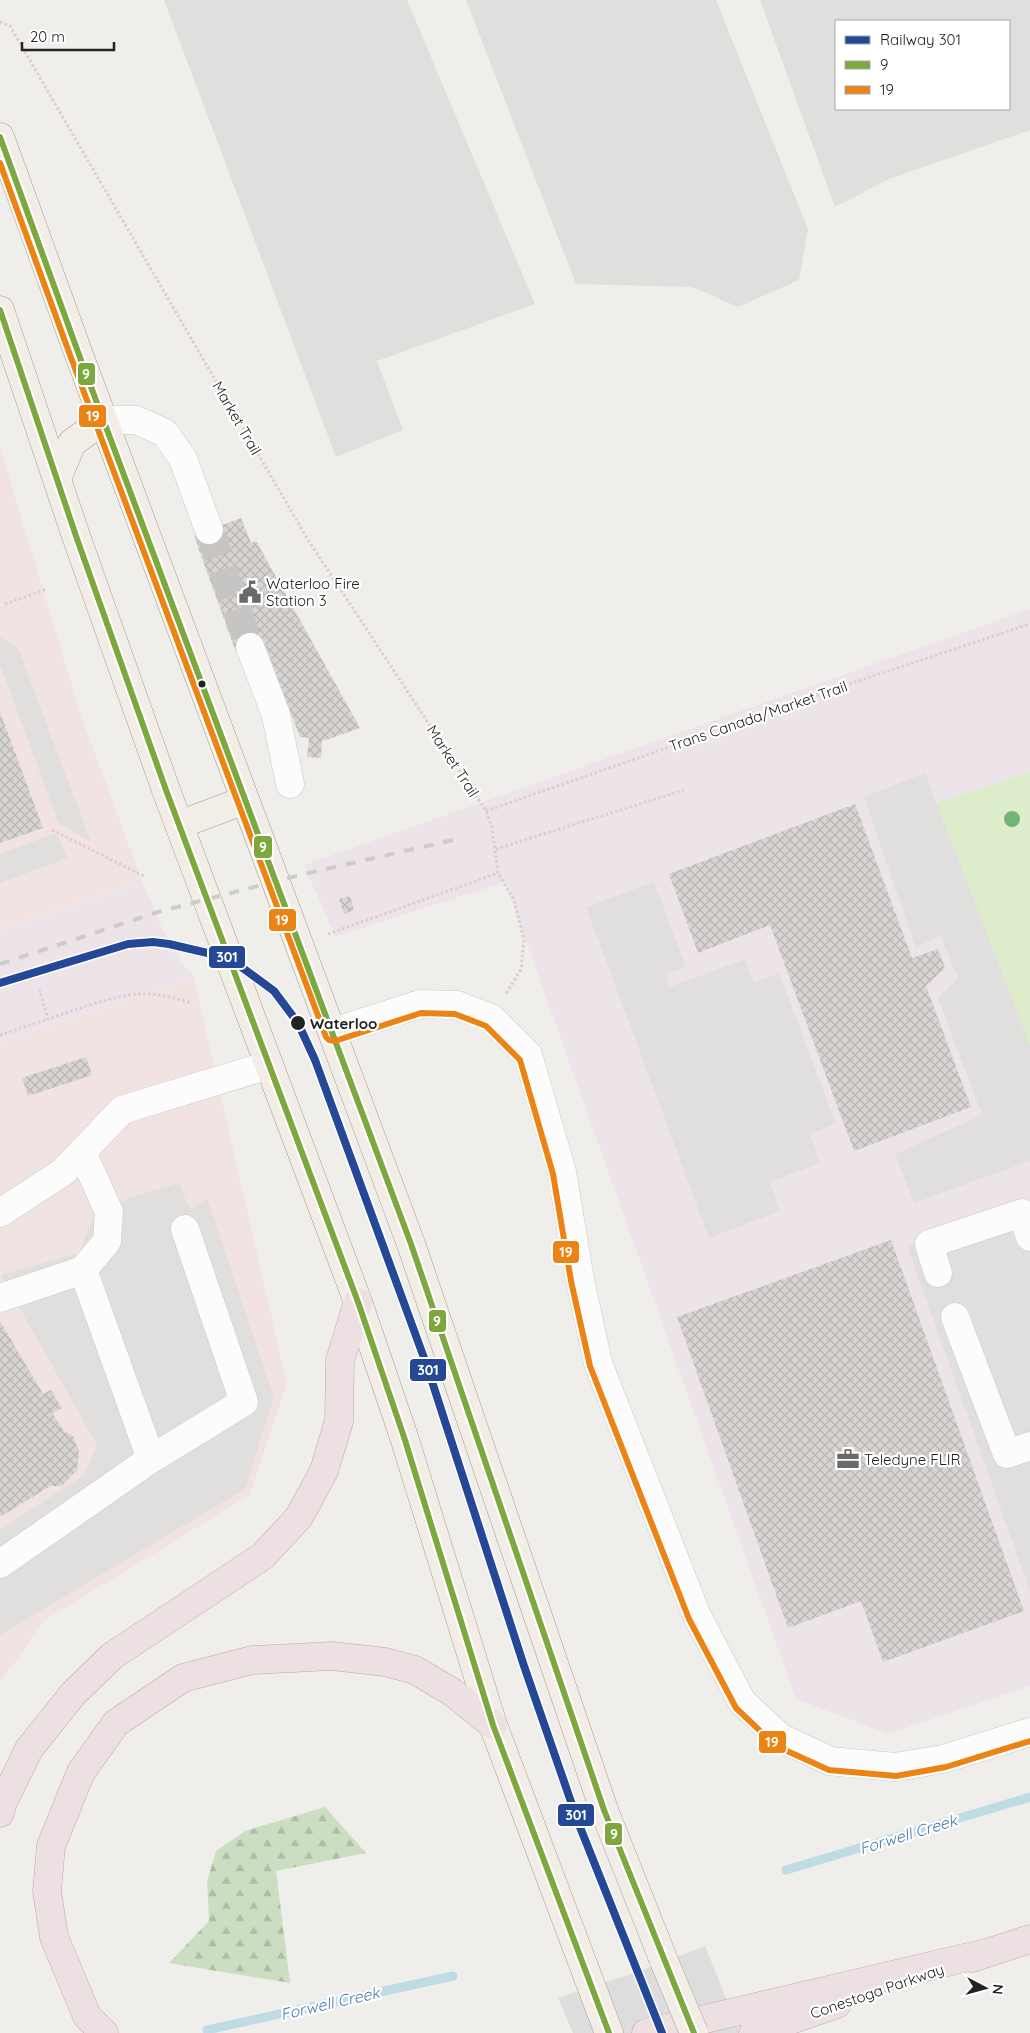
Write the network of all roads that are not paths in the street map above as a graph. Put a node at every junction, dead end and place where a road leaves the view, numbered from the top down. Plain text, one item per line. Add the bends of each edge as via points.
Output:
1 (0, 137) edge
2 (0, 310) edge
3 (103, 420) junction
4 (57, 479) junction
5 (209, 530) tunnel mouth
6 (250, 647) tunnel mouth
7 (290, 784) dead end
8 (245, 800) junction
9 (179, 825) junction
10 (333, 1032) junction
11 (269, 1065) junction
12 (82, 1152) junction
13 (0, 1213) edge
14 (185, 1229) dead end
15 (1030, 1237) edge
16 (83, 1270) junction
17 (938, 1273) dead end
18 (0, 1298) edge
19 (358, 1302) junction
20 (955, 1317) dead end
21 (1030, 1446) edge
22 (151, 1459) junction
23 (0, 1564) edge
24 (492, 1726) junction
25 (1030, 1732) edge
26 (0, 1813) edge
27 (1030, 1939) edge
28 (990, 1952) junction
29 (104, 2033) edge
30 (609, 2033) edge
31 (646, 2033) edge
32 (694, 2033) edge
33 (753, 2033) edge

1 - 3 main road
2 - 4 main road
3 - 4 main road via 72,442
3 - 5 street via 136,420 165,433 183,459
3 - 8 main road
4 - 9 main road
6 - 7 street via 276,715
8 - 9 main road
8 - 10 main road
9 - 11 main road
10 - 25 street via 420,1004 457,1005 491,1018 528,1055 562,1172 598,1363 697,1616 742,1702 781,1738 830,1761 896,1767 943,1759
10 - 32 main road, bridge via 414,1253 604,1810
11 - 12 street via 122,1110
11 - 19 main road
12 - 13 street via 63,1172
12 - 16 street via 109,1212 107,1241
14 - 22 street via 244,1402
15 - 17 street via 1022,1213 929,1244
16 - 18 street
16 - 22 street
19 - 24 main road via 404,1437
19 - 26 highway via 340,1360 339,1421 324,1471 299,1517 263,1556 112,1656 73,1694 29,1749
20 - 21 street via 1007,1454
22 - 23 street
24 - 29 highway via 452,1692 415,1670 385,1662 332,1656 252,1660 183,1678 116,1723 81,1772 51,1846 48,1891 54,1936 87,2016
24 - 30 main road
27 - 28 highway, Conestoga Parkway
28 - 31 highway
28 - 33 highway, Conestoga Parkway

